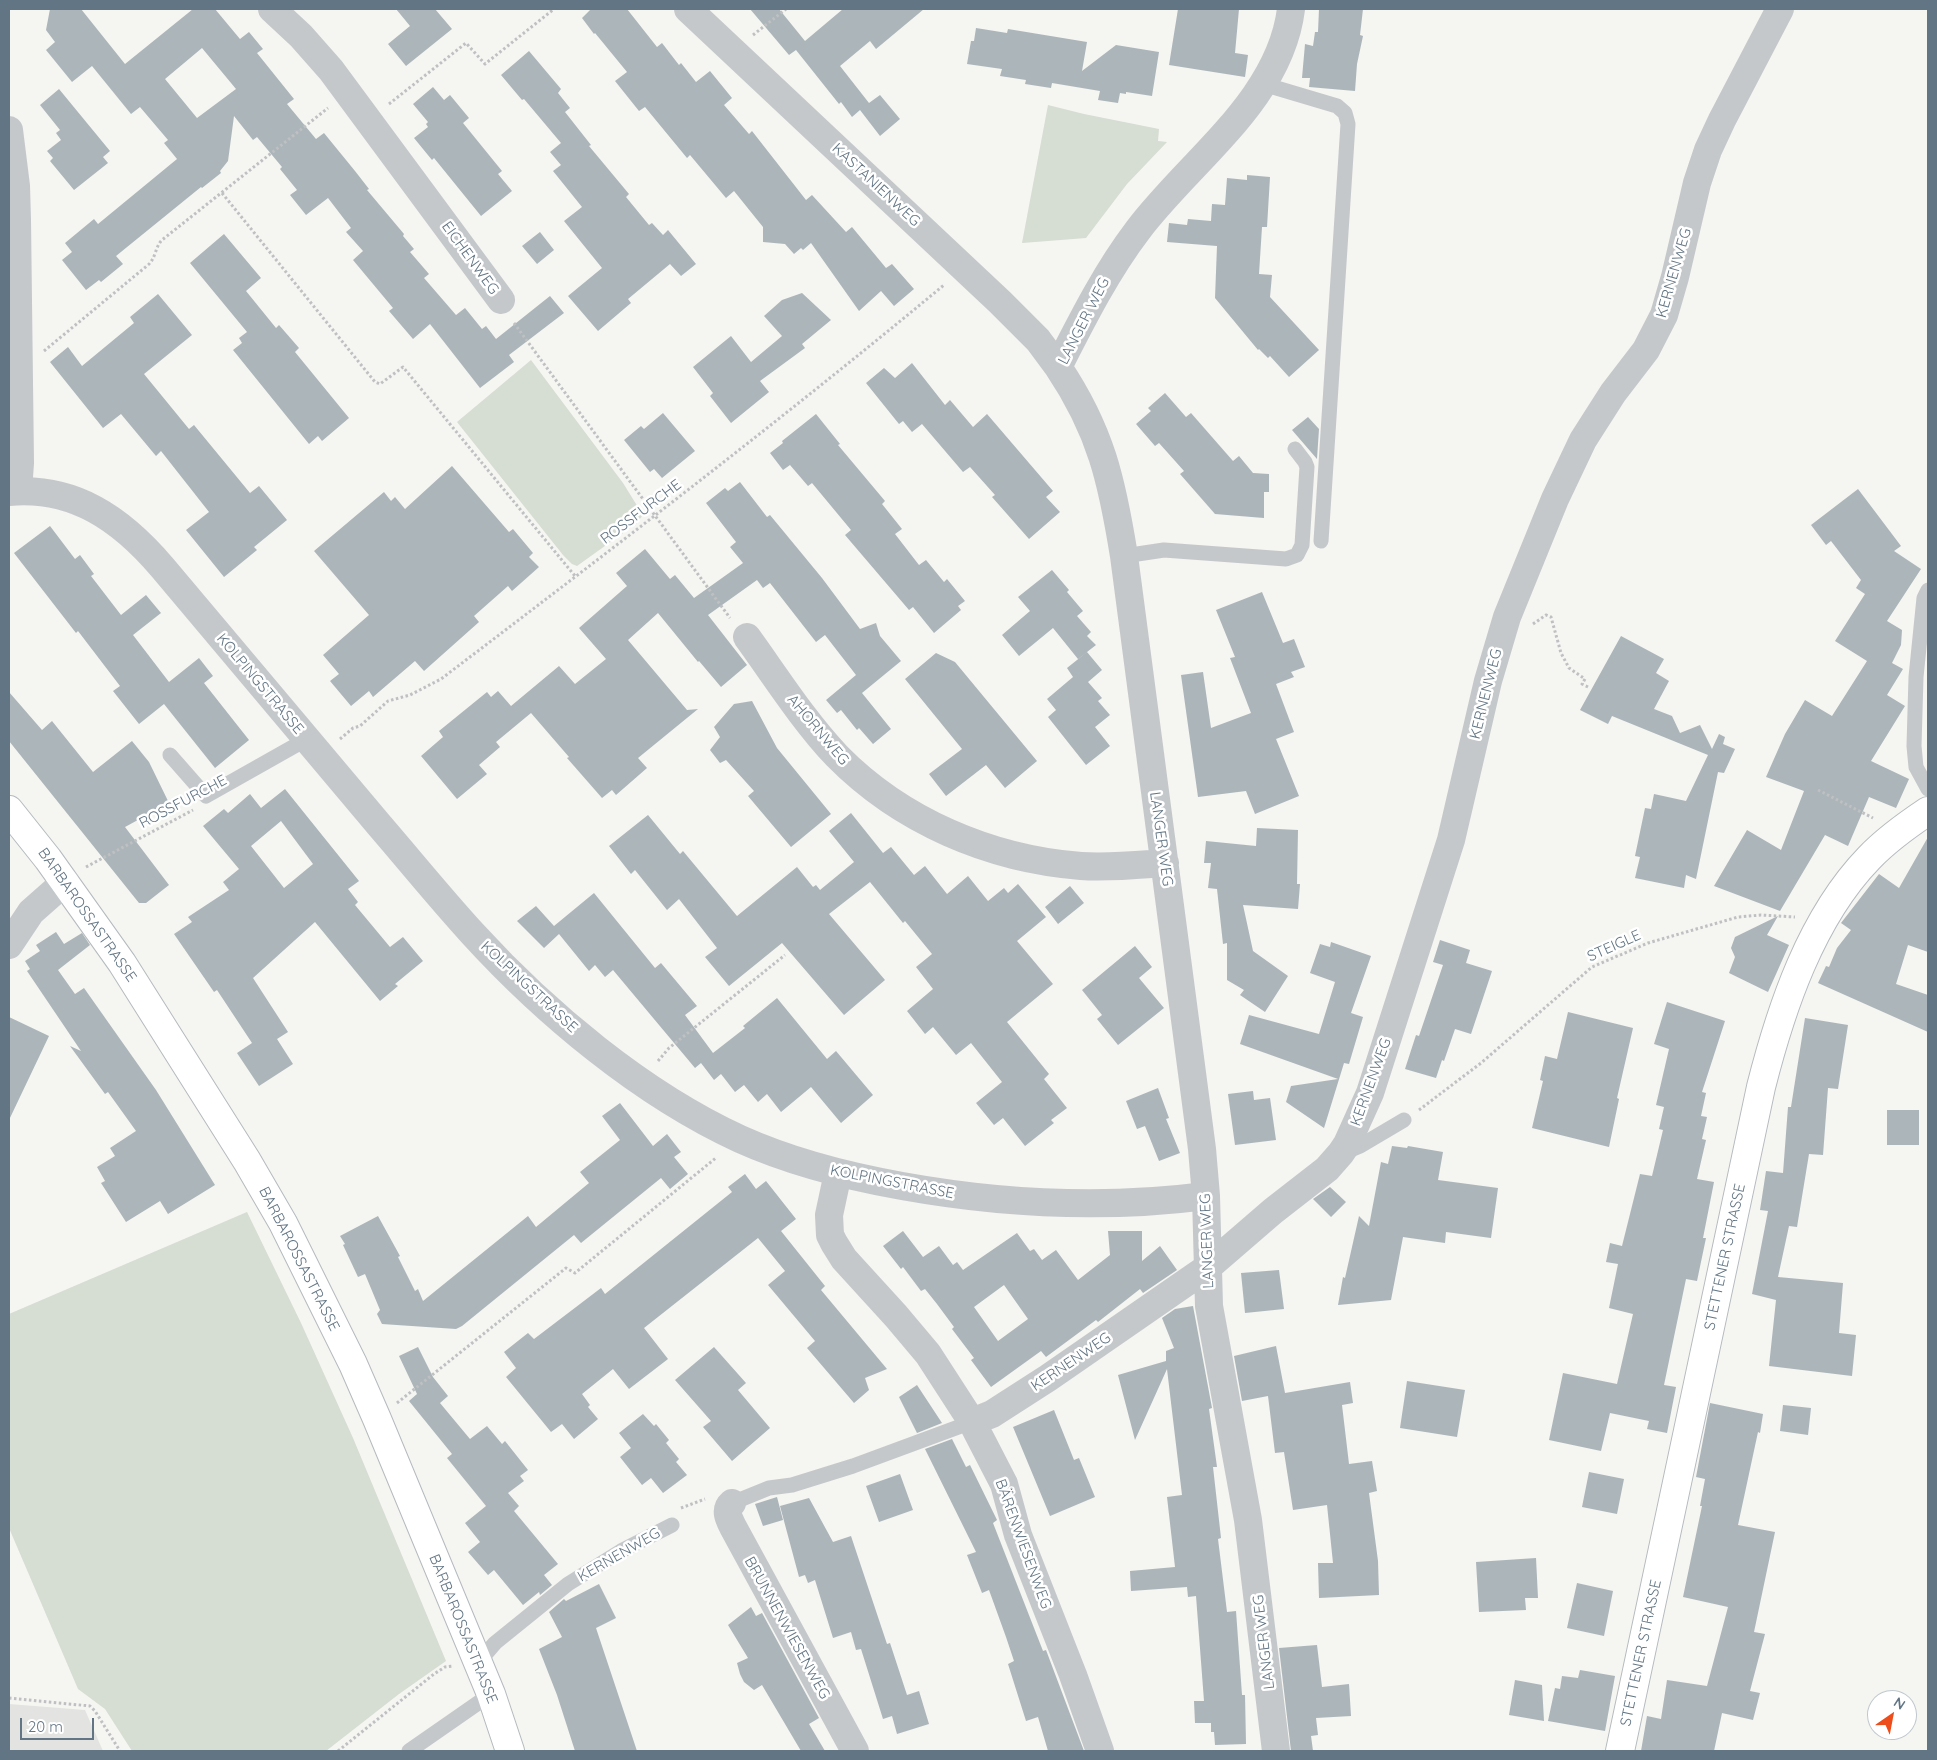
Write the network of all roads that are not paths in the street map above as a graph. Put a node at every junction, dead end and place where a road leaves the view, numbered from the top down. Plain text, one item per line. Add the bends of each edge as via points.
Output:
1 (272, 9) edge
2 (688, 9) edge
3 (1291, 9) edge
4 (1780, 9) edge
5 (1263, 84) junction
6 (9, 130) edge
7 (501, 300) road end
8 (1058, 367) junction
9 (1295, 449) dead end
10 (14, 492) edge
11 (1321, 541) dead end
12 (1124, 556) junction
13 (1928, 590) edge
14 (747, 638) road end
15 (314, 747) junction
16 (170, 755) dead end
17 (1928, 789) edge
18 (9, 810) edge
19 (1928, 811) edge
20 (1165, 864) junction
21 (66, 882) junction
22 (9, 945) edge
23 (1404, 1120) road end
24 (1341, 1153) junction
25 (838, 1172) junction
26 (1206, 1196) junction
27 (1208, 1268) junction
28 (972, 1422) junction
29 (732, 1503) joint
30 (672, 1525) road end
31 (475, 1659) junction
32 (490, 1694) junction
33 (410, 1751) edge
34 (510, 1751) edge
35 (855, 1751) edge
36 (1100, 1751) edge
37 (1276, 1751) edge
38 (1620, 1751) edge

1 - 7 street, EICHENWEG via 331,70
2 - 8 street, KASTANIENWEG via 1024,325
3 - 5 street, LANGER WEG via 1283,43
4 - 24 street, KERNENWEG via 1708,150 1664,315 1646,350 1583,440 1510,610 1488,681 1451,840 1370,1094
5 - 8 street, LANGER WEG via 1233,123 1133,236 1095,296
5 - 11 lane via 1337,106 1345,113 1348,124
6 - 10 street via 16,186 19,362 20,463
8 - 12 street, LANGER WEG via 1078,398 1098,442 1113,492
9 - 12 lane via 1307,467 1302,545 1294,557 1159,550
10 - 15 street, KOLPINGSTRASSE via 49,493 79,502 109,516 135,537
12 - 20 street, LANGER WEG
13 - 17 lane via 1924,598 1916,677 1914,746 1916,768
14 - 20 street, AHORNWEG via 814,730 836,754 887,799 920,819 976,844 1044,861 1100,866
15 - 16 lane via 206,796
15 - 25 street, KOLPINGSTRASSE via 473,934 571,1028 676,1104 739,1138 801,1162
18 - 21 street, BARBAROSSASTRASSE
19 - 38 street, STETTENER STRASSE via 1894,835 1857,872 1820,928 1782,1011 1761,1087
20 - 26 street, LANGER WEG
21 - 22 street via 31,912
21 - 31 street, BARBAROSSASTRASSE via 122,962 265,1192 320,1296 377,1419
23 - 24 lane via 1360,1146
24 - 27 street, KERNENWEG via 1327,1169
25 - 26 street, KOLPINGSTRASSE via 932,1191 1017,1201 1119,1203
25 - 28 street, BÄRENWIESENWEG via 829,1226 838,1251 918,1342
26 - 27 street, LANGER WEG
27 - 28 street, KERNENWEG via 1048,1378 992,1414
27 - 37 street, LANGER WEG via 1211,1317 1248,1520
28 - 29 lane, KERNENWEG via 853,1466 792,1486 770,1488
28 - 36 street, BÄRENWIESENWEG via 1004,1484 1018,1535
29 - 35 street, BRUNNENWIESENWEG via 727,1512 733,1527
30 - 31 lane, KERNENWEG via 575,1579 483,1656
31 - 32 street, BARBAROSSASTRASSE
32 - 33 lane
32 - 34 street, BARBAROSSASTRASSE

